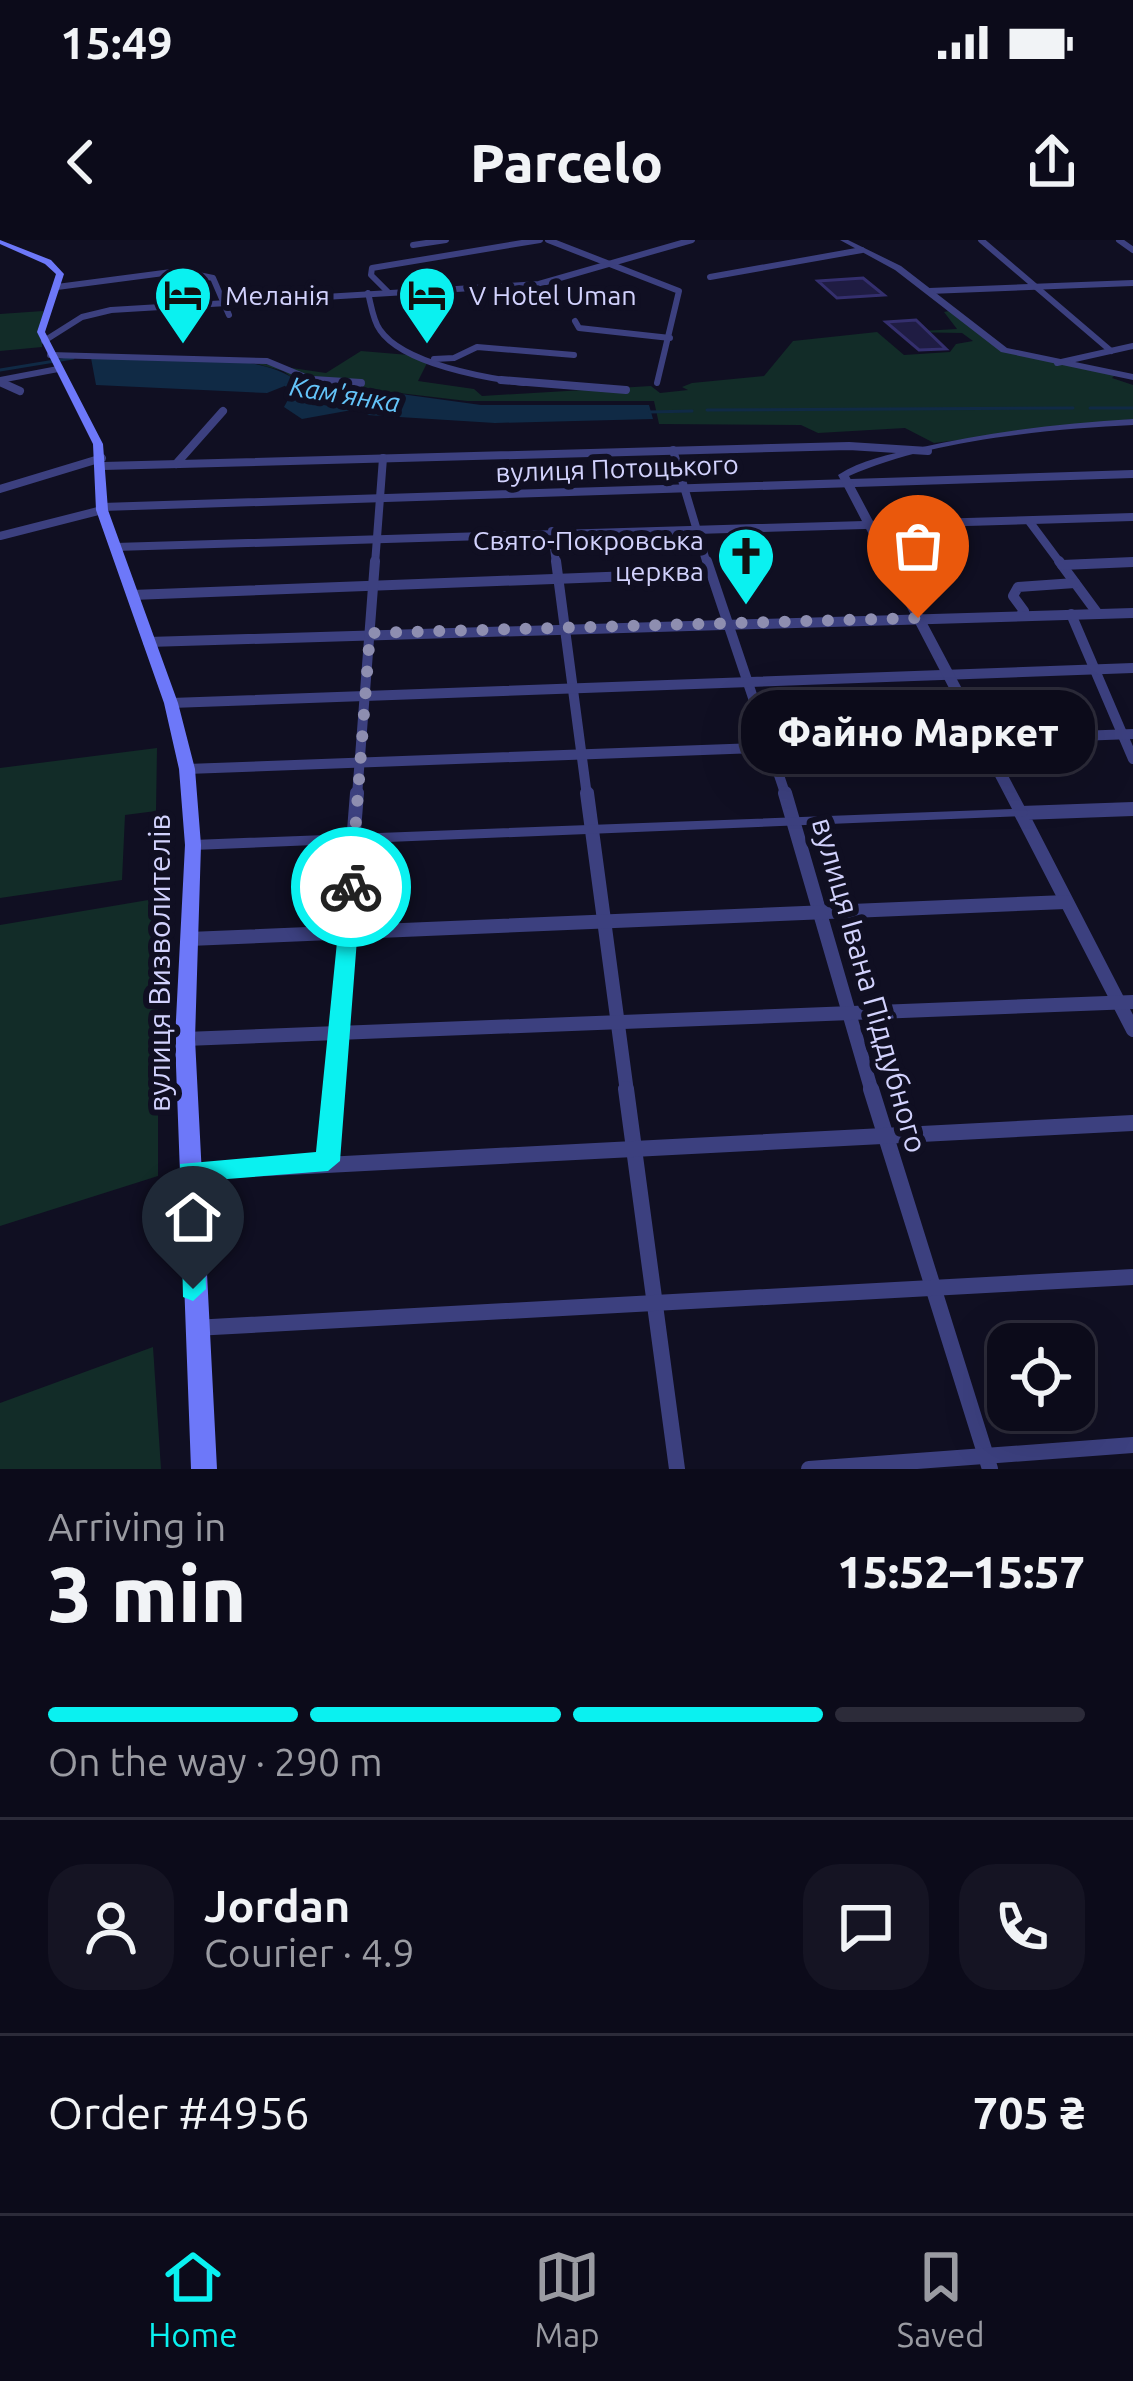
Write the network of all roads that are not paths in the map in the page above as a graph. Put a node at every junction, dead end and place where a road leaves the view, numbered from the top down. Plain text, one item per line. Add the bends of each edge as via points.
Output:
1 (446, 240) edge
2 (544, 240) edge
3 (692, 240) edge
4 (843, 240) edge
5 (982, 240) edge
6 (1119, 240) edge
7 (0, 241) edge
8 (412, 245) dead end
9 (862, 250) junction
10 (1133, 250) edge
11 (614, 263) junction
12 (710, 277) dead end
13 (1133, 283) edge
14 (1034, 286) junction
15 (57, 287) junction
16 (929, 291) junction
17 (388, 292) junction
18 (368, 293) junction
19 (222, 300) junction
20 (229, 316) dead end
21 (575, 321) dead end
22 (670, 338) junction
23 (44, 341) junction
24 (1133, 346) edge
25 (1112, 351) junction
26 (574, 355) dead end
27 (421, 358) junction
28 (54, 361) junction
29 (1057, 363) junction
30 (1133, 377) edge
31 (0, 381) edge
32 (362, 383) dead end
33 (657, 383) dead end
34 (626, 390) dead end
35 (20, 392) dead end
36 (223, 411) dead end
37 (1133, 422) edge
38 (673, 450) junction
39 (928, 451) junction
40 (383, 458) junction
41 (102, 462) junction
42 (176, 464) junction
43 (1133, 474) edge
44 (845, 479) junction
45 (684, 487) junction
46 (0, 489) edge
47 (381, 496) junction
48 (102, 508) junction
49 (1133, 517) edge
50 (1029, 521) junction
51 (868, 523) junction
52 (697, 527) junction
53 (552, 531) junction
54 (0, 536) edge
55 (377, 537) junction
56 (116, 548) junction
57 (1133, 562) edge
58 (1062, 565) junction
59 (710, 573) junction
60 (559, 579) junction
61 (1075, 583) junction
62 (374, 585) junction
63 (132, 595) junction
64 (1133, 613) edge
65 (1071, 614) junction
66 (1097, 614) junction
67 (1021, 616) junction
68 (918, 618) junction
69 (728, 624) junction
70 (566, 627) junction
71 (370, 633) junction
72 (148, 642) junction
73 (1133, 668) edge
74 (1097, 669) junction
75 (947, 674) junction
76 (742, 679) junction
77 (574, 687) junction
78 (366, 693) junction
79 (171, 703) junction
80 (1128, 734) edge
81 (981, 737) junction
82 (766, 744) junction
83 (583, 751) junction
84 (1133, 759) edge
85 (361, 760) junction
86 (187, 769) junction
87 (1133, 809) edge
88 (1021, 813) junction
89 (795, 820) junction
90 (593, 829) junction
91 (355, 838) junction
92 (193, 845) junction
93 (1066, 902) junction
94 (818, 910) junction
95 (605, 921) junction
96 (347, 932) junction
97 (189, 939) junction
98 (1126, 1002) edge
99 (848, 1011) junction
100 (618, 1022) junction
101 (1133, 1030) edge
102 (338, 1033) junction
103 (185, 1040) junction
104 (1133, 1123) edge
105 (884, 1135) junction
106 (634, 1144) junction
107 (328, 1161) junction
108 (189, 1172) junction
109 (1133, 1277) edge
110 (934, 1285) junction
111 (655, 1304) junction
112 (194, 1328) junction
113 (1133, 1445) edge
114 (989, 1462) edge
115 (204, 1469) edge
116 (676, 1469) edge
117 (809, 1469) edge

1 - 8 street
2 - 11 street
2 - 17 street via 370,270
3 - 11 street
4 - 9 street
5 - 14 street
6 - 10 street
7 - 15 main road via 55,266
9 - 12 street
9 - 16 street
11 - 17 street via 539,284
11 - 22 street via 679,291
13 - 14 street
14 - 16 street
14 - 25 street
15 - 19 street via 191,271 213,278
15 - 23 main road
16 - 29 street via 1004,350
17 - 18 street
18 - 19 street
18 - 27 street via 376,327
19 - 20 street
19 - 23 street via 92,314
21 - 22 street via 603,334
22 - 33 street
23 - 28 main road, вулиця Визволителів
24 - 25 street
25 - 29 street
26 - 27 street via 477,347 454,358
27 - 34 street via 494,379
28 - 31 street
28 - 32 street via 267,361 315,380
28 - 41 main road, вулиця Визволителів
29 - 30 street
31 - 35 street
36 - 42 street
37 - 39 street
38 - 39 street
38 - 40 street
38 - 45 street, вулиця Івана Піддубного
39 - 44 street via 873,462
40 - 42 street
40 - 47 street
41 - 42 street
41 - 46 street
41 - 48 main road, вулиця Визволителів
43 - 44 street, вулиця Потоцького
44 - 45 street, вулиця Потоцького
44 - 51 street
45 - 47 street, вулиця Потоцького
45 - 52 street, вулиця Івана Піддубного
47 - 48 street, вулиця Потоцького
47 - 55 street
48 - 54 street, вулиця Потоцького
48 - 56 main road, вулиця Визволителів
49 - 50 street
50 - 51 street
50 - 58 street
51 - 52 street
51 - 68 street
52 - 53 street
52 - 59 street, вулиця Івана Піддубного
53 - 55 street
53 - 60 street
55 - 56 street
55 - 62 street
56 - 63 main road, вулиця Визволителів
57 - 58 street
58 - 61 street
59 - 60 street
59 - 69 street, вулиця Івана Піддубного
60 - 62 street
60 - 70 street
61 - 66 street
61 - 67 street via 1018,587
62 - 63 street
62 - 71 street
63 - 72 main road, вулиця Визволителів
64 - 66 street
65 - 66 street
65 - 67 street
65 - 74 street
67 - 68 street
68 - 69 street
68 - 75 street
69 - 70 street
69 - 76 street, вулиця Івана Піддубного
70 - 71 street
70 - 77 street
71 - 72 street
71 - 78 street
72 - 79 main road, вулиця Визволителів
73 - 74 street
74 - 75 street
74 - 80 street
75 - 76 street
75 - 81 street
76 - 77 street
76 - 82 street, вулиця Івана Піддубного
77 - 78 street
77 - 83 street
78 - 79 street
78 - 85 street
79 - 86 main road, вулиця Визволителів
80 - 81 street
80 - 84 street
81 - 82 street
81 - 88 street
82 - 83 street
82 - 89 street, вулиця Івана Піддубного
83 - 85 street
83 - 90 street
85 - 86 street
85 - 91 street
86 - 92 main road, вулиця Визволителів
87 - 88 street
88 - 89 street
88 - 93 street
89 - 90 street
89 - 94 street, вулиця Івана Піддубного
90 - 91 street
90 - 95 street
91 - 92 street
91 - 96 street
92 - 97 main road, вулиця Визволителів
93 - 94 street
93 - 98 street
94 - 95 street
94 - 99 street, вулиця Івана Піддубного
95 - 96 street
95 - 100 street
96 - 97 street
96 - 102 street
97 - 103 main road, вулиця Визволителів
98 - 99 street
98 - 101 street
99 - 100 street
99 - 105 street, вулиця Івана Піддубного
100 - 102 street
100 - 106 street
102 - 103 street
102 - 107 street
103 - 108 main road, вулиця Визволителів
104 - 105 street
105 - 106 street
105 - 110 street, вулиця Івана Піддубного
106 - 107 street
106 - 111 street
107 - 108 street
108 - 112 main road, вулиця Визволителів
109 - 110 street
110 - 111 street
110 - 114 street, вулиця Івана Піддубного
111 - 112 street
111 - 116 street
112 - 115 main road, вулиця Визволителів
113 - 114 street
114 - 117 street

